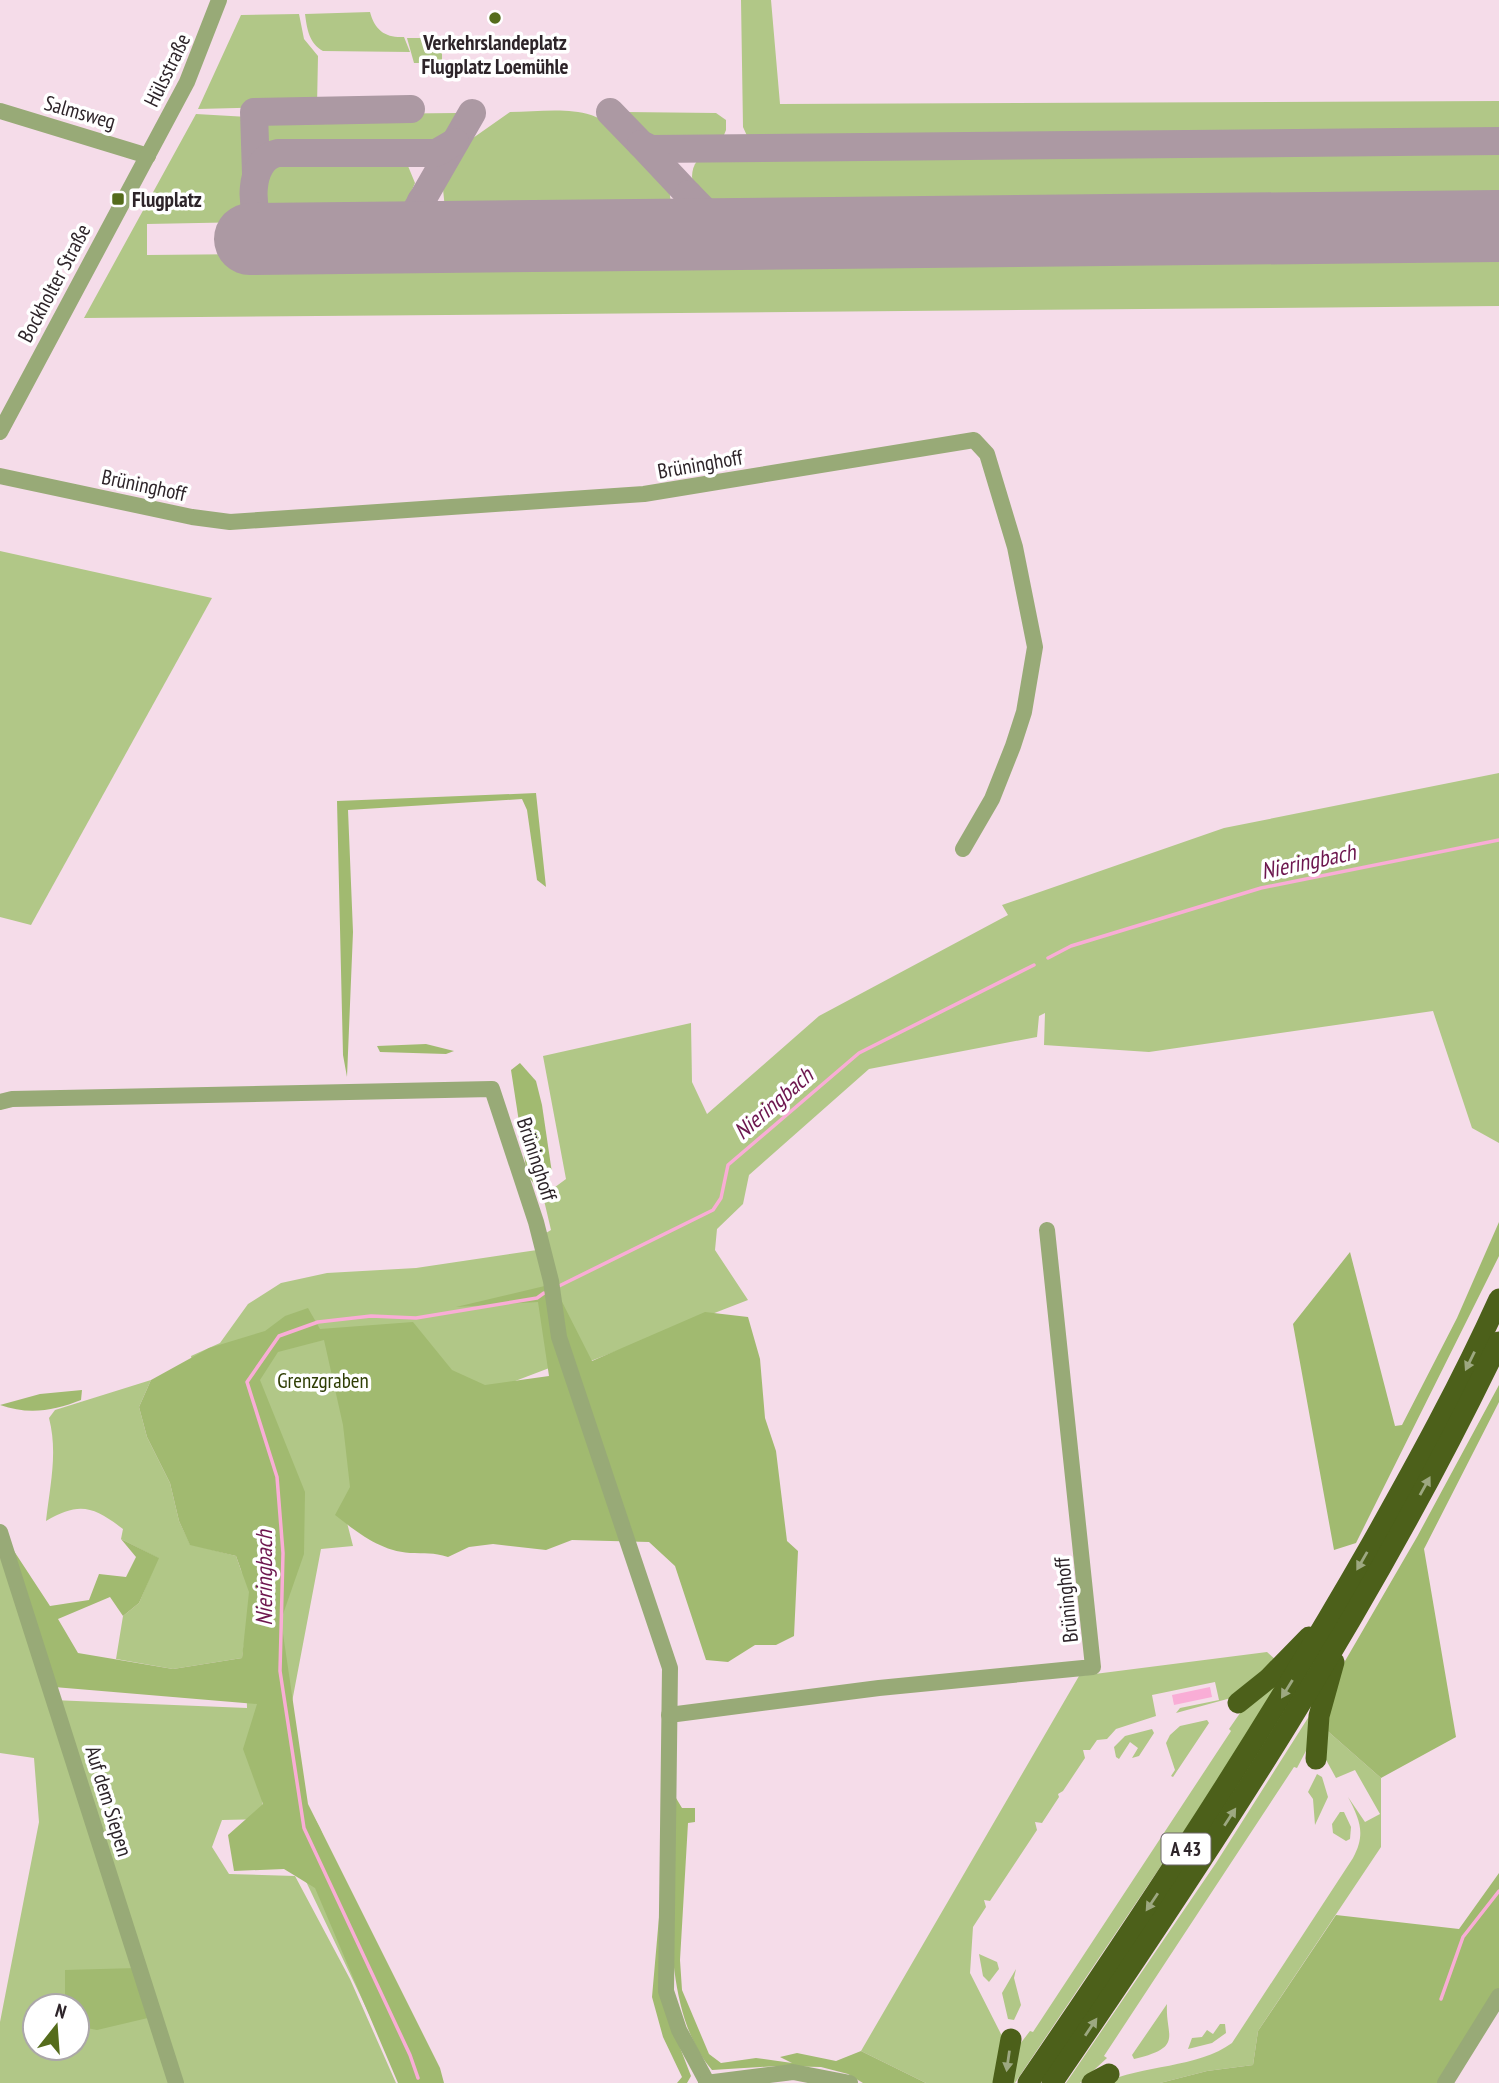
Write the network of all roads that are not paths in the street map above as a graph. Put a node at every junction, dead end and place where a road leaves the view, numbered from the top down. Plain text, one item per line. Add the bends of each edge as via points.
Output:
1 (219, 0) edge
2 (0, 111) edge
3 (148, 156) junction
4 (0, 432) edge
5 (0, 476) edge
6 (963, 849) dead end
7 (0, 1102) edge
8 (1047, 1230) dead end
9 (1499, 1299) edge
10 (1499, 1342) edge
11 (0, 1532) edge
12 (1334, 1609) junction
13 (1343, 1630) junction
14 (1238, 1703) dead end
15 (669, 1715) junction
16 (1316, 1759) dead end
17 (1499, 1996) edge
18 (1011, 2039) dead end
19 (176, 2083) edge
20 (707, 2083) edge
21 (850, 2083) edge
22 (1003, 2083) edge
23 (1028, 2083) edge
24 (1052, 2083) edge
25 (1445, 2083) edge

1 - 3 street, Hülsstraße via 192,71
2 - 3 street, Salmsweg
3 - 4 street, Bockholter Straße
5 - 6 street, Brüninghoff via 230,522 644,495 974,440 987,454 1015,547 1035,647 1013,746 992,799
7 - 15 street, Brüninghoff via 492,1089 536,1222 559,1337 670,1668
8 - 15 street, Brüninghoff via 1093,1667
9 -> 12 highway, A 43 via 1417,1463
13 -> 10 highway, A 43 via 1438,1462
11 - 19 street, Auf dem Siepen
12 - 14 highway via 1268,1679
12 -> 23 highway, A 43 via 1234,1776
13 - 16 highway via 1319,1716
24 -> 13 highway, A 43 via 1255,1778
15 - 20 street, Brüninghoff via 667,1991 679,2030
17 - 25 street
18 -> 22 highway
20 - 21 street via 793,2072

